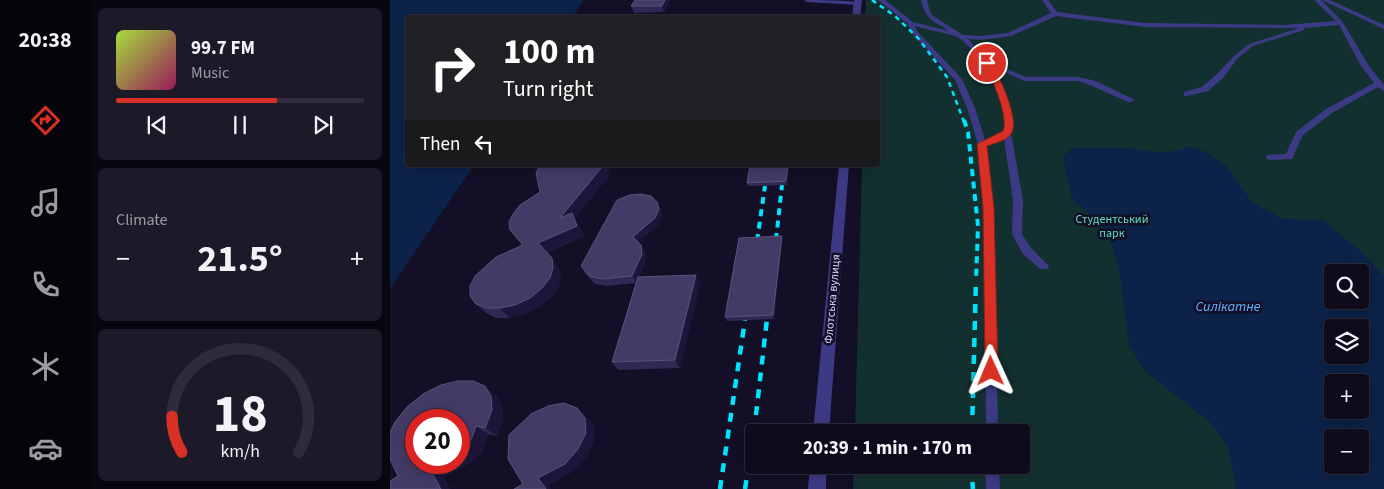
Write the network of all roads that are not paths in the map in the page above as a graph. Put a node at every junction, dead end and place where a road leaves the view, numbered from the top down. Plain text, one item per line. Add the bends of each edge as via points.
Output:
1 (807, 0) edge
2 (881, 0) edge
3 (924, 0) edge
4 (1045, 0) edge
5 (1317, 0) edge
6 (1325, 0) edge
7 (858, 2) edge
8 (1055, 14) junction
9 (856, 15) edge
10 (911, 23) junction
11 (1340, 23) junction
12 (1313, 26) junction
13 (1384, 27) edge
14 (964, 37) junction
15 (987, 63) junction
16 (1381, 86) edge
17 (1187, 94) dead end
18 (1131, 100) dead end
19 (1007, 133) junction
20 (982, 144) junction
21 (1270, 157) dead end
22 (844, 167) edge
23 (1044, 266) dead end
24 (822, 424) edge
25 (992, 424) edge
26 (818, 474) edge
27 (992, 474) edge
28 (817, 489) edge
29 (993, 489) edge

1 - 7 lane
2 - 10 lane
3 - 14 lane via 931,17
4 - 8 lane
5 - 11 lane
6 - 13 lane
7 - 9 street
8 - 12 lane via 1145,25
8 - 14 lane via 1009,34
10 - 14 lane
10 - 20 lane via 914,32 958,79 972,108
11 - 12 lane
11 - 16 lane
12 - 17 lane via 1251,45 1205,89
14 - 15 lane
15 - 18 lane via 1025,79 1078,80
15 - 19 lane via 1004,100 1010,126
16 - 21 lane via 1329,111 1299,134 1289,156
19 - 20 lane
19 - 23 lane via 1018,200 1017,234 1027,251
20 - 25 lane via 989,208
22 - 24 street, Флотська вулиця
26 - 28 street
27 - 29 lane

